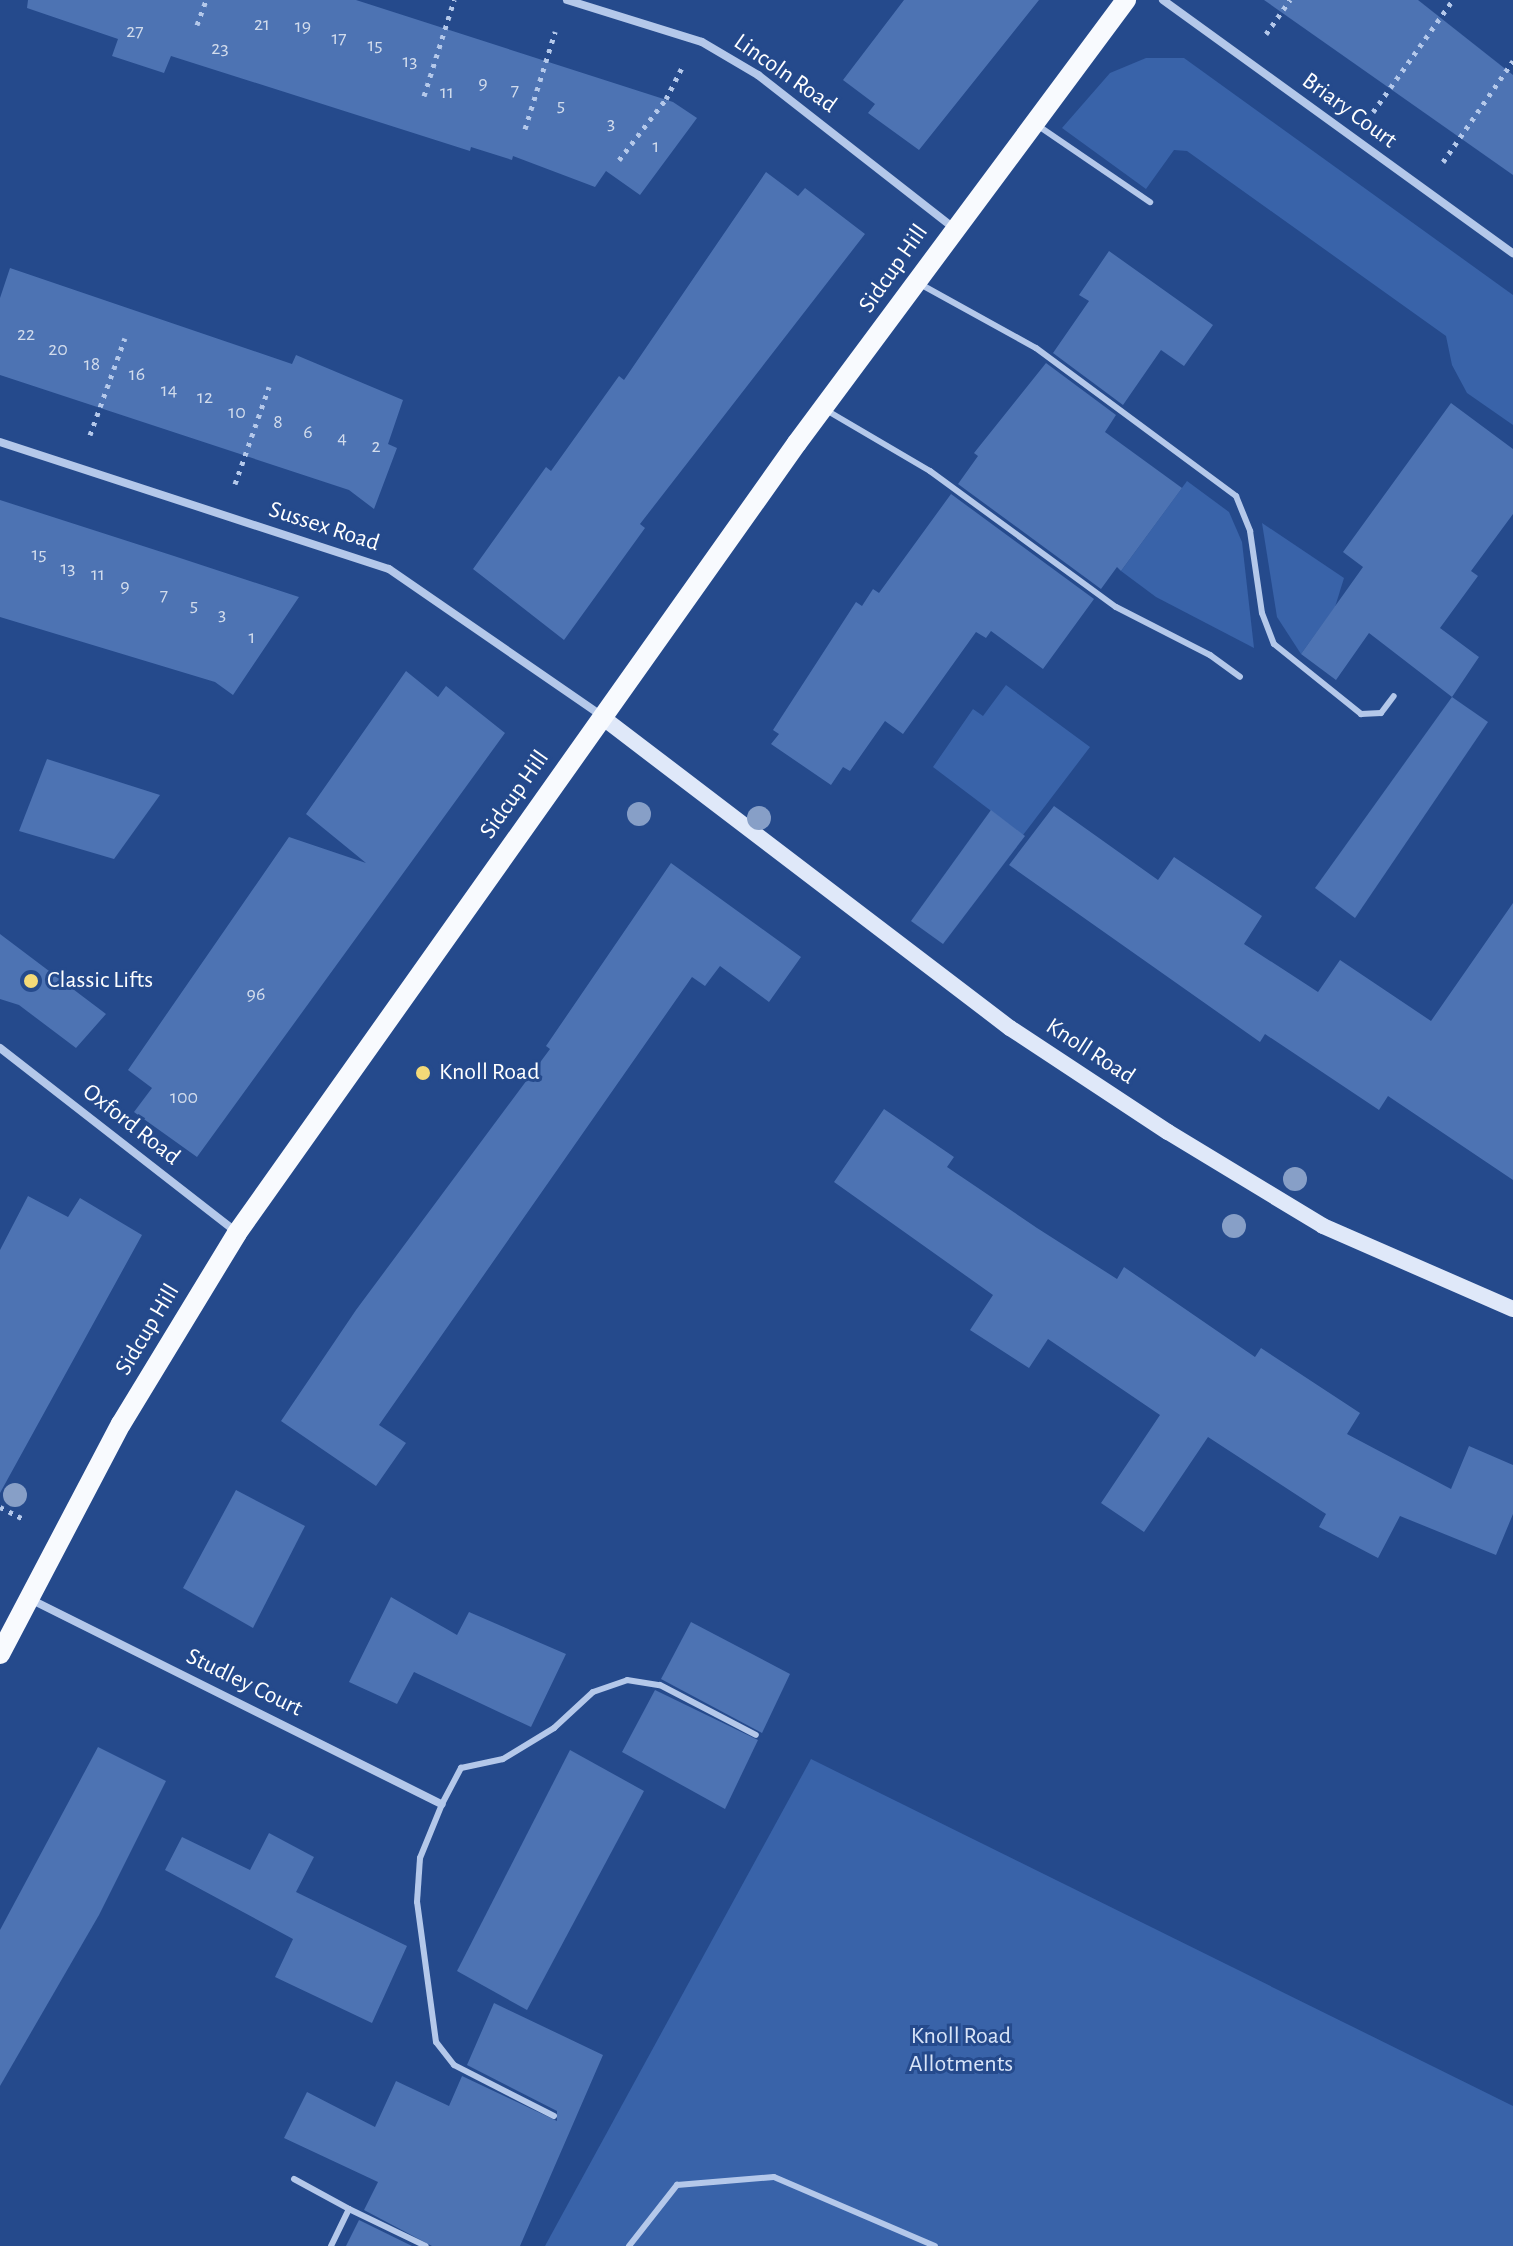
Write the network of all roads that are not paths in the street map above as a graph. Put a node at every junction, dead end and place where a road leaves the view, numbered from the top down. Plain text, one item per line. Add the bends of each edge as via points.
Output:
1 (567, 0) edge
2 (1126, 0) edge
3 (1163, 0) edge
4 (1032, 122) junction
5 (1150, 202) dead end
6 (954, 228) junction
7 (1513, 253) edge
8 (920, 284) junction
9 (823, 408) junction
10 (0, 442) edge
11 (1240, 677) dead end
12 (1394, 696) dead end
13 (602, 717) junction
14 (0, 1048) edge
15 (237, 1233) junction
16 (1513, 1309) edge
17 (29, 1599) junction
18 (0, 1654) edge
19 (756, 1735) dead end
20 (442, 1804) junction
21 (554, 2116) dead end
22 (294, 2179) dead end
23 (349, 2209) junction
24 (331, 2246) edge
25 (426, 2246) edge
26 (629, 2246) edge
27 (935, 2246) edge

1 - 6 street, Lincoln Road via 695,40 758,75
2 - 4 main road, Sidcup Hill
3 - 7 street, Briary Court
4 - 5 lane
4 - 6 main road, Sidcup Hill
6 - 8 main road, Sidcup Hill
8 - 9 main road, Sidcup Hill
8 - 12 lane via 1036,348 1236,496 1250,531 1262,613 1274,644 1361,714 1381,713
9 - 11 lane via 930,471 1116,607 1210,655
9 - 13 main road, Sidcup Hill
10 - 13 street, Sussex Road via 389,569
13 - 15 main road, Sidcup Hill
13 - 16 street, Knoll Road via 1010,1028 1168,1132 1323,1226
14 - 15 street, Oxford Road
15 - 17 main road, Sidcup Hill via 121,1424
17 - 18 main road, Sidcup Hill
17 - 20 street, Studley Court
19 - 20 lane via 660,1685 627,1680 593,1692 554,1728 503,1759 461,1768
20 - 21 lane via 420,1858 417,1902 436,2042 454,2065
22 - 23 lane
23 - 24 lane
23 - 25 lane
26 - 27 lane via 677,2185 774,2177

